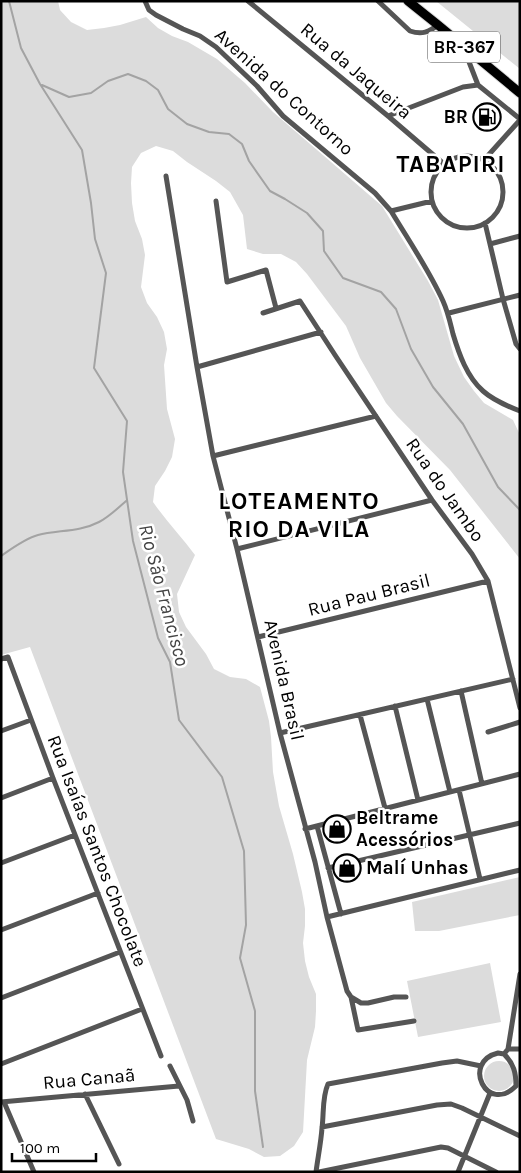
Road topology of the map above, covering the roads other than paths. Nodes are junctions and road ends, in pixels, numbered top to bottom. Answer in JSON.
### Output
{"nodes":[{"id":1,"x":145,"y":1,"type":"edge"},
{"id":2,"x":248,"y":1,"type":"edge"},
{"id":3,"x":408,"y":1,"type":"edge"},
{"id":4,"x":379,"y":2,"type":"edge"},
{"id":5,"x":438,"y":25,"type":"junction"},
{"id":6,"x":463,"y":45,"type":"junction"},
{"id":7,"x":478,"y":85,"type":"junction"},
{"id":8,"x":520,"y":93,"type":"edge"},
{"id":9,"x":388,"y":116,"type":"junction"},
{"id":10,"x":520,"y":120,"type":"edge"},
{"id":11,"x":484,"y":160,"type":"junction"},
{"id":12,"x":444,"y":164,"type":"junction"},
{"id":13,"x":166,"y":176,"type":"dead end"},
{"id":14,"x":216,"y":200,"type":"dead end"},
{"id":15,"x":432,"y":201,"type":"junction"},
{"id":16,"x":391,"y":211,"type":"junction"},
{"id":17,"x":486,"y":223,"type":"junction"},
{"id":18,"x":520,"y":236,"type":"edge"},
{"id":19,"x":490,"y":244,"type":"junction"},
{"id":20,"x":520,"y":295,"type":"edge"},
{"id":21,"x":503,"y":299,"type":"junction"},
{"id":22,"x":276,"y":308,"type":"junction"},
{"id":23,"x":263,"y":312,"type":"dead end"},
{"id":24,"x":448,"y":313,"type":"junction"},
{"id":25,"x":321,"y":332,"type":"junction"},
{"id":26,"x":520,"y":349,"type":"edge"},
{"id":27,"x":197,"y":367,"type":"junction"},
{"id":28,"x":520,"y":411,"type":"edge"},
{"id":29,"x":376,"y":416,"type":"junction"},
{"id":30,"x":213,"y":456,"type":"junction"},
{"id":31,"x":432,"y":500,"type":"junction"},
{"id":32,"x":237,"y":548,"type":"junction"},
{"id":33,"x":488,"y":581,"type":"junction"},
{"id":34,"x":258,"y":638,"type":"junction"},
{"id":35,"x":1,"y":659,"type":"edge"},
{"id":36,"x":513,"y":679,"type":"junction"},
{"id":37,"x":461,"y":691,"type":"junction"},
{"id":38,"x":427,"y":699,"type":"junction"},
{"id":39,"x":395,"y":706,"type":"junction"},
{"id":40,"x":520,"y":708,"type":"edge"},
{"id":41,"x":360,"y":714,"type":"junction"},
{"id":42,"x":31,"y":720,"type":"junction"},
{"id":43,"x":520,"y":722,"type":"edge"},
{"id":44,"x":1,"y":731,"type":"edge"},
{"id":45,"x":488,"y":732,"type":"dead end"},
{"id":46,"x":280,"y":733,"type":"junction"},
{"id":47,"x":520,"y":774,"type":"edge"},
{"id":48,"x":52,"y":778,"type":"junction"},
{"id":49,"x":482,"y":784,"type":"junction"},
{"id":50,"x":459,"y":790,"type":"junction"},
{"id":51,"x":450,"y":792,"type":"junction"},
{"id":52,"x":1,"y":798,"type":"edge"},
{"id":53,"x":418,"y":800,"type":"junction"},
{"id":54,"x":385,"y":808,"type":"junction"},
{"id":55,"x":520,"y":823,"type":"edge"},
{"id":56,"x":317,"y":826,"type":"junction"},
{"id":57,"x":305,"y":829,"type":"junction"},
{"id":58,"x":470,"y":834,"type":"junction"},
{"id":59,"x":75,"y":835,"type":"junction"},
{"id":60,"x":1,"y":863,"type":"edge"},
{"id":61,"x":328,"y":868,"type":"junction"},
{"id":62,"x":520,"y":870,"type":"edge"},
{"id":63,"x":480,"y":879,"type":"junction"},
{"id":64,"x":98,"y":893,"type":"junction"},
{"id":65,"x":341,"y":914,"type":"junction"},
{"id":66,"x":327,"y":917,"type":"junction"},
{"id":67,"x":1,"y":930,"type":"edge"},
{"id":68,"x":120,"y":952,"type":"junction"},
{"id":69,"x":520,"y":974,"type":"edge"},
{"id":70,"x":351,"y":997,"type":"junction"},
{"id":71,"x":406,"y":997,"type":"dead end"},
{"id":72,"x":1,"y":998,"type":"edge"},
{"id":73,"x":142,"y":1009,"type":"junction"},
{"id":74,"x":414,"y":1021,"type":"dead end"},
{"id":75,"x":508,"y":1049,"type":"junction"},
{"id":76,"x":520,"y":1049,"type":"edge"},
{"id":77,"x":504,"y":1054,"type":"junction"},
{"id":78,"x":161,"y":1056,"type":"dead end"},
{"id":79,"x":1,"y":1064,"type":"edge"},
{"id":80,"x":170,"y":1066,"type":"dead end"},
{"id":81,"x":481,"y":1066,"type":"junction"},
{"id":82,"x":179,"y":1086,"type":"junction"},
{"id":83,"x":518,"y":1087,"type":"edge"},
{"id":84,"x":490,"y":1093,"type":"junction"},
{"id":85,"x":85,"y":1094,"type":"junction"},
{"id":86,"x":2,"y":1102,"type":"edge"},
{"id":87,"x":481,"y":1116,"type":"junction"},
{"id":88,"x":193,"y":1121,"type":"dead end"},
{"id":89,"x":322,"y":1127,"type":"junction"},
{"id":90,"x":520,"y":1136,"type":"edge"},
{"id":91,"x":465,"y":1156,"type":"junction"},
{"id":92,"x":119,"y":1164,"type":"dead end"},
{"id":93,"x":34,"y":1172,"type":"edge"},
{"id":94,"x":318,"y":1172,"type":"edge"},
{"id":95,"x":458,"y":1172,"type":"edge"},
{"id":96,"x":496,"y":1172,"type":"edge"}],
"edges":[{"from":1,"to":16,"type":"street","name":"Avenida do Contorno"},
{"from":2,"to":9,"type":"street","name":"Rua da Jaqueira"},
{"from":3,"to":5,"type":"main road","number":"BR-367"},
{"from":4,"to":5,"type":"street"},
{"from":5,"to":6,"type":"main road","number":"BR-367"},
{"from":6,"to":7,"type":"street"},
{"from":6,"to":8,"type":"main road","number":"BR-367"},
{"from":7,"to":9,"type":"street"},
{"from":7,"to":10,"type":"street"},
{"from":9,"to":12,"type":"street","name":"Rua da Jaqueira"},
{"from":10,"to":11,"type":"street"},
{"from":11,"to":12,"type":"street"},
{"from":11,"to":17,"type":"street"},
{"from":12,"to":15,"type":"street"},
{"from":13,"to":27,"type":"street","name":"Avenida Brasil"},
{"from":14,"to":22,"type":"street"},
{"from":15,"to":16,"type":"street"},
{"from":15,"to":17,"type":"street"},
{"from":16,"to":24,"type":"street","name":"Avenida do Contorno"},
{"from":17,"to":19,"type":"street"},
{"from":18,"to":19,"type":"street"},
{"from":19,"to":21,"type":"street"},
{"from":20,"to":21,"type":"street"},
{"from":21,"to":24,"type":"street"},
{"from":21,"to":26,"type":"street"},
{"from":22,"to":23,"type":"street"},
{"from":22,"to":25,"type":"street","name":"Rua do Jambo"},
{"from":24,"to":28,"type":"street","name":"Avenida do Contorno"},
{"from":25,"to":27,"type":"street"},
{"from":25,"to":29,"type":"street","name":"Rua do Jambo"},
{"from":27,"to":30,"type":"street","name":"Avenida Brasil"},
{"from":29,"to":30,"type":"street"},
{"from":29,"to":31,"type":"street","name":"Rua do Jambo"},
{"from":30,"to":32,"type":"street","name":"Avenida Brasil"},
{"from":31,"to":32,"type":"street"},
{"from":31,"to":33,"type":"street","name":"Rua do Jambo"},
{"from":32,"to":34,"type":"street","name":"Avenida Brasil"},
{"from":33,"to":34,"type":"street","name":"Rua Pau Brasil"},
{"from":33,"to":36,"type":"street","name":"Rua do Jambo"},
{"from":34,"to":46,"type":"street","name":"Avenida Brasil"},
{"from":35,"to":42,"type":"street","name":"Rua Isaías Santos Chocolate"},
{"from":36,"to":37,"type":"street"},
{"from":36,"to":40,"type":"street","name":"Rua do Jambo"},
{"from":37,"to":38,"type":"street"},
{"from":37,"to":49,"type":"street"},
{"from":38,"to":39,"type":"street"},
{"from":38,"to":51,"type":"street"},
{"from":39,"to":41,"type":"street"},
{"from":39,"to":53,"type":"street"},
{"from":41,"to":46,"type":"street"},
{"from":41,"to":54,"type":"street"},
{"from":42,"to":44,"type":"street"},
{"from":42,"to":48,"type":"street","name":"Rua Isaías Santos Chocolate"},
{"from":43,"to":45,"type":"street"},
{"from":46,"to":57,"type":"street","name":"Avenida Brasil"},
{"from":47,"to":49,"type":"street"},
{"from":48,"to":52,"type":"street"},
{"from":48,"to":59,"type":"street","name":"Rua Isaías Santos Chocolate"},
{"from":49,"to":50,"type":"street"},
{"from":50,"to":51,"type":"street"},
{"from":50,"to":58,"type":"street"},
{"from":51,"to":53,"type":"street"},
{"from":53,"to":54,"type":"street"},
{"from":54,"to":56,"type":"street"},
{"from":55,"to":58,"type":"street"},
{"from":56,"to":57,"type":"street"},
{"from":56,"to":61,"type":"street"},
{"from":57,"to":66,"type":"street","name":"Avenida Brasil"},
{"from":58,"to":61,"type":"street"},
{"from":58,"to":63,"type":"street"},
{"from":59,"to":60,"type":"street"},
{"from":59,"to":64,"type":"street","name":"Rua Isaías Santos Chocolate"},
{"from":61,"to":65,"type":"street"},
{"from":62,"to":63,"type":"street"},
{"from":63,"to":65,"type":"street"},
{"from":64,"to":67,"type":"street"},
{"from":64,"to":68,"type":"street","name":"Rua Isaías Santos Chocolate"},
{"from":65,"to":66,"type":"street"},
{"from":66,"to":70,"type":"street","name":"Avenida Brasil"},
{"from":68,"to":72,"type":"street"},
{"from":68,"to":73,"type":"street","name":"Rua Isaías Santos Chocolate"},
{"from":69,"to":75,"type":"street"},
{"from":70,"to":71,"type":"street"},
{"from":70,"to":74,"type":"street","name":"Avenida Brasil"},
{"from":73,"to":78,"type":"street","name":"Rua Isaías Santos Chocolate"},
{"from":73,"to":79,"type":"street"},
{"from":75,"to":76,"type":"street"},
{"from":75,"to":77,"type":"street"},
{"from":77,"to":81,"type":"street"},
{"from":77,"to":83,"type":"street"},
{"from":80,"to":82,"type":"street"},
{"from":81,"to":84,"type":"street"},
{"from":81,"to":89,"type":"street"},
{"from":82,"to":85,"type":"street","name":"Rua Canaã"},
{"from":82,"to":88,"type":"street"},
{"from":83,"to":84,"type":"street"},
{"from":84,"to":87,"type":"street"},
{"from":85,"to":86,"type":"street","name":"Rua Canaã"},
{"from":85,"to":92,"type":"street"},
{"from":86,"to":93,"type":"street"},
{"from":87,"to":89,"type":"street"},
{"from":87,"to":90,"type":"street"},
{"from":87,"to":91,"type":"street"},
{"from":89,"to":94,"type":"street"},
{"from":91,"to":94,"type":"street"},
{"from":91,"to":95,"type":"street"},
{"from":91,"to":96,"type":"street"}]}
